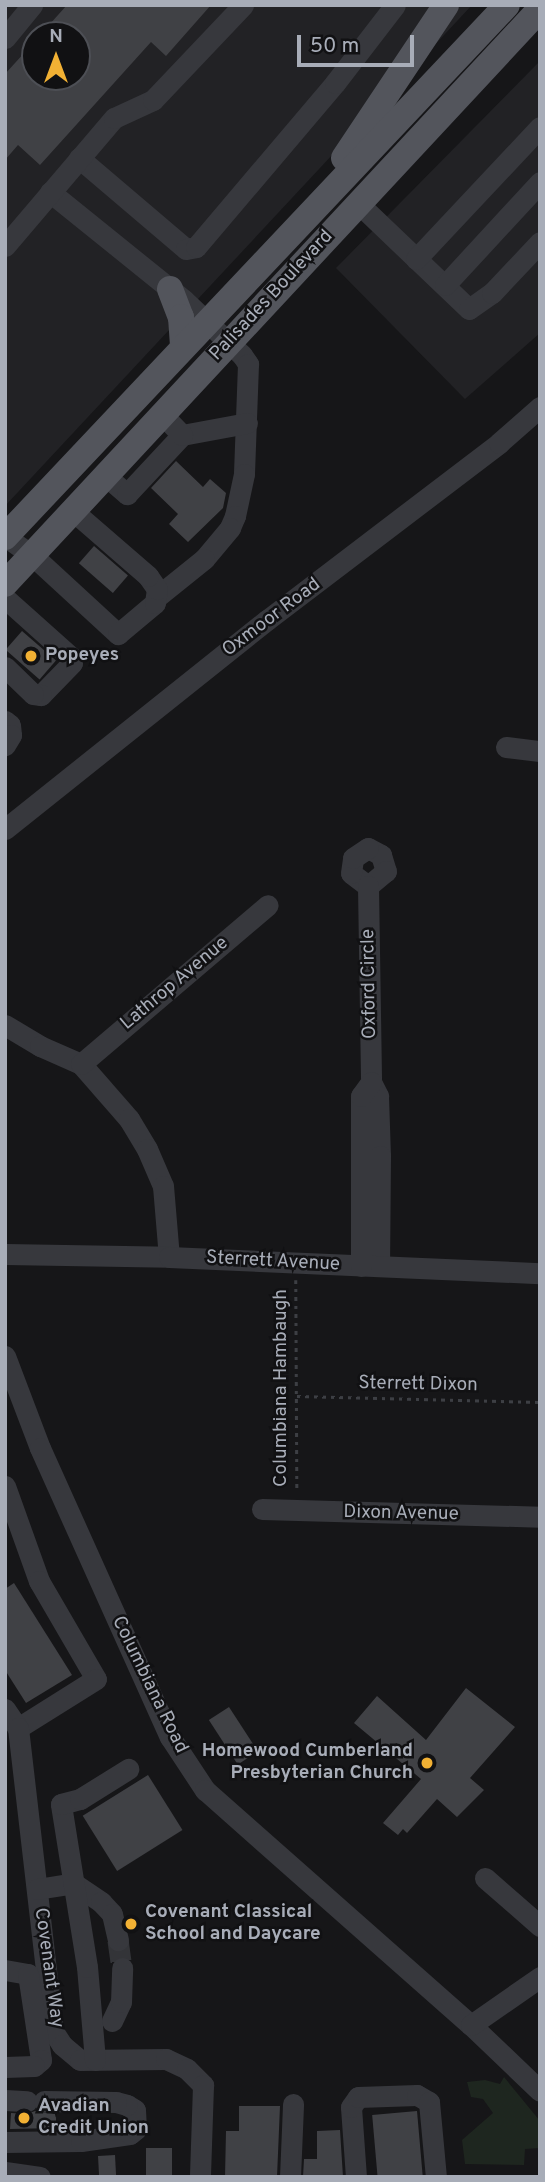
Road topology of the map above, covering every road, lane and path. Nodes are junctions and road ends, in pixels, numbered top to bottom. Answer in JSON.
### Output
{"nodes":[{"id":1,"x":32,"y":5,"type":"edge"},
{"id":2,"x":243,"y":5,"type":"edge"},
{"id":3,"x":395,"y":5,"type":"edge"},
{"id":4,"x":446,"y":5,"type":"edge"},
{"id":5,"x":507,"y":5,"type":"edge"},
{"id":6,"x":534,"y":18,"type":"edge"},
{"id":7,"x":5,"y":38,"type":"edge"},
{"id":8,"x":540,"y":127,"type":"edge"},
{"id":9,"x":79,"y":158,"type":"junction"},
{"id":10,"x":540,"y":182,"type":"edge"},
{"id":11,"x":50,"y":192,"type":"junction"},
{"id":12,"x":359,"y":204,"type":"junction"},
{"id":13,"x":305,"y":217,"type":"junction"},
{"id":14,"x":540,"y":242,"type":"edge"},
{"id":15,"x":5,"y":246,"type":"edge"},
{"id":16,"x":416,"y":259,"type":"junction"},
{"id":17,"x":444,"y":285,"type":"junction"},
{"id":18,"x":170,"y":289,"type":"junction"},
{"id":19,"x":207,"y":322,"type":"junction"},
{"id":20,"x":229,"y":342,"type":"junction"},
{"id":21,"x":183,"y":348,"type":"junction"},
{"id":22,"x":540,"y":407,"type":"edge"},
{"id":23,"x":162,"y":414,"type":"junction"},
{"id":24,"x":247,"y":423,"type":"junction"},
{"id":25,"x":182,"y":435,"type":"junction"},
{"id":26,"x":106,"y":475,"type":"junction"},
{"id":27,"x":72,"y":512,"type":"junction"},
{"id":28,"x":6,"y":537,"type":"edge"},
{"id":29,"x":32,"y":555,"type":"junction"},
{"id":30,"x":5,"y":584,"type":"edge"},
{"id":31,"x":158,"y":596,"type":"junction"},
{"id":32,"x":5,"y":598,"type":"edge"},
{"id":33,"x":5,"y":667,"type":"edge"},
{"id":34,"x":5,"y":721,"type":"edge"},
{"id":35,"x":5,"y":745,"type":"edge"},
{"id":36,"x":506,"y":747,"type":"dead end"},
{"id":37,"x":540,"y":751,"type":"edge"},
{"id":38,"x":5,"y":829,"type":"edge"},
{"id":39,"x":368,"y":887,"type":"dead end"},
{"id":40,"x":268,"y":905,"type":"dead end"},
{"id":41,"x":5,"y":1025,"type":"edge"},
{"id":42,"x":81,"y":1063,"type":"junction"},
{"id":43,"x":5,"y":1254,"type":"edge"},
{"id":44,"x":169,"y":1256,"type":"junction"},
{"id":45,"x":295,"y":1263,"type":"junction"},
{"id":46,"x":370,"y":1266,"type":"junction"},
{"id":47,"x":540,"y":1273,"type":"edge"},
{"id":48,"x":5,"y":1356,"type":"edge"},
{"id":49,"x":297,"y":1396,"type":"junction"},
{"id":50,"x":540,"y":1402,"type":"edge"},
{"id":51,"x":5,"y":1486,"type":"edge"},
{"id":52,"x":262,"y":1509,"type":"dead end"},
{"id":53,"x":297,"y":1512,"type":"junction"},
{"id":54,"x":540,"y":1517,"type":"edge"},
{"id":55,"x":5,"y":1709,"type":"edge"},
{"id":56,"x":18,"y":1728,"type":"junction"},
{"id":57,"x":128,"y":1769,"type":"dead end"},
{"id":58,"x":485,"y":1878,"type":"dead end"},
{"id":59,"x":73,"y":1883,"type":"junction"},
{"id":60,"x":37,"y":1889,"type":"junction"},
{"id":61,"x":540,"y":1926,"type":"edge"},
{"id":62,"x":118,"y":1940,"type":"tunnel mouth"},
{"id":63,"x":122,"y":1968,"type":"tunnel mouth"},
{"id":64,"x":5,"y":1970,"type":"edge"},
{"id":65,"x":540,"y":1977,"type":"edge"},
{"id":66,"x":112,"y":2021,"type":"dead end"},
{"id":67,"x":471,"y":2025,"type":"junction"},
{"id":68,"x":95,"y":2060,"type":"junction"},
{"id":69,"x":5,"y":2067,"type":"edge"},
{"id":70,"x":540,"y":2091,"type":"edge"},
{"id":71,"x":5,"y":2100,"type":"edge"},
{"id":72,"x":293,"y":2104,"type":"dead end"},
{"id":73,"x":14,"y":2142,"type":"edge"},
{"id":74,"x":23,"y":2174,"type":"edge"},
{"id":75,"x":200,"y":2177,"type":"edge"},
{"id":76,"x":290,"y":2177,"type":"edge"},
{"id":77,"x":356,"y":2177,"type":"edge"},
{"id":78,"x":436,"y":2177,"type":"edge"}],
"edges":[{"from":1,"to":7,"type":"street"},
{"from":2,"to":9,"type":"street"},
{"from":3,"to":9,"type":"street"},
{"from":4,"to":13,"type":"main road"},
{"from":5,"to":13,"type":"main road","name":"Palisades Boulevard"},
{"from":6,"to":12,"type":"main road","name":"Palisades Boulevard"},
{"from":8,"to":16,"type":"street"},
{"from":9,"to":11,"type":"street"},
{"from":10,"to":17,"type":"street"},
{"from":11,"to":15,"type":"street"},
{"from":11,"to":18,"type":"street"},
{"from":12,"to":16,"type":"street"},
{"from":12,"to":20,"type":"main road","name":"Palisades Boulevard"},
{"from":13,"to":19,"type":"main road","name":"Palisades Boulevard"},
{"from":14,"to":17,"type":"street"},
{"from":16,"to":17,"type":"street"},
{"from":18,"to":19,"type":"street"},
{"from":18,"to":21,"type":"main road"},
{"from":19,"to":20,"type":"street"},
{"from":19,"to":21,"type":"main road","name":"Palisades Boulevard"},
{"from":20,"to":23,"type":"main road","name":"Palisades Boulevard"},
{"from":20,"to":24,"type":"street"},
{"from":21,"to":28,"type":"main road","name":"Palisades Boulevard"},
{"from":22,"to":38,"type":"street","name":"Oxmoor Road"},
{"from":23,"to":25,"type":"street"},
{"from":23,"to":26,"type":"main road","name":"Palisades Boulevard"},
{"from":24,"to":25,"type":"street"},
{"from":24,"to":31,"type":"street"},
{"from":25,"to":26,"type":"street"},
{"from":26,"to":27,"type":"main road","name":"Palisades Boulevard"},
{"from":27,"to":29,"type":"main road","name":"Palisades Boulevard"},
{"from":27,"to":31,"type":"street"},
{"from":28,"to":29,"type":"street"},
{"from":29,"to":30,"type":"main road","name":"Palisades Boulevard"},
{"from":29,"to":31,"type":"street"},
{"from":32,"to":33,"type":"street"},
{"from":34,"to":35,"type":"street"},
{"from":36,"to":37,"type":"street"},
{"from":39,"to":46,"type":"street","name":"Oxford Circle"},
{"from":40,"to":42,"type":"street","name":"Lathrop Avenue"},
{"from":41,"to":42,"type":"street"},
{"from":42,"to":44,"type":"street"},
{"from":43,"to":44,"type":"street","name":"Sterrett Avenue"},
{"from":44,"to":45,"type":"street","name":"Sterrett Avenue"},
{"from":45,"to":46,"type":"street","name":"Sterrett Avenue"},
{"from":45,"to":49,"type":"path","name":"Columbiana Hambaugh"},
{"from":46,"to":47,"type":"street","name":"Sterrett Avenue"},
{"from":48,"to":67,"type":"street","name":"Columbiana Road"},
{"from":49,"to":50,"type":"path","name":"Sterrett Dixon"},
{"from":49,"to":53,"type":"path","name":"Columbiana Hambaugh"},
{"from":51,"to":56,"type":"street"},
{"from":52,"to":53,"type":"street","name":"Dixon Avenue"},
{"from":53,"to":54,"type":"street","name":"Dixon Avenue"},
{"from":55,"to":56,"type":"street"},
{"from":56,"to":60,"type":"street","name":"Covenant Way"},
{"from":57,"to":59,"type":"street"},
{"from":58,"to":61,"type":"street"},
{"from":59,"to":60,"type":"street"},
{"from":59,"to":62,"type":"street"},
{"from":59,"to":68,"type":"street"},
{"from":60,"to":68,"type":"street","name":"Covenant Way"},
{"from":63,"to":66,"type":"street"},
{"from":64,"to":69,"type":"street"},
{"from":65,"to":67,"type":"street"},
{"from":67,"to":70,"type":"street","name":"Columbiana Road"},
{"from":68,"to":75,"type":"street","name":"Covenant Way"},
{"from":71,"to":73,"type":"street"},
{"from":72,"to":76,"type":"street"},
{"from":73,"to":74,"type":"street"},
{"from":77,"to":78,"type":"street"}]}
